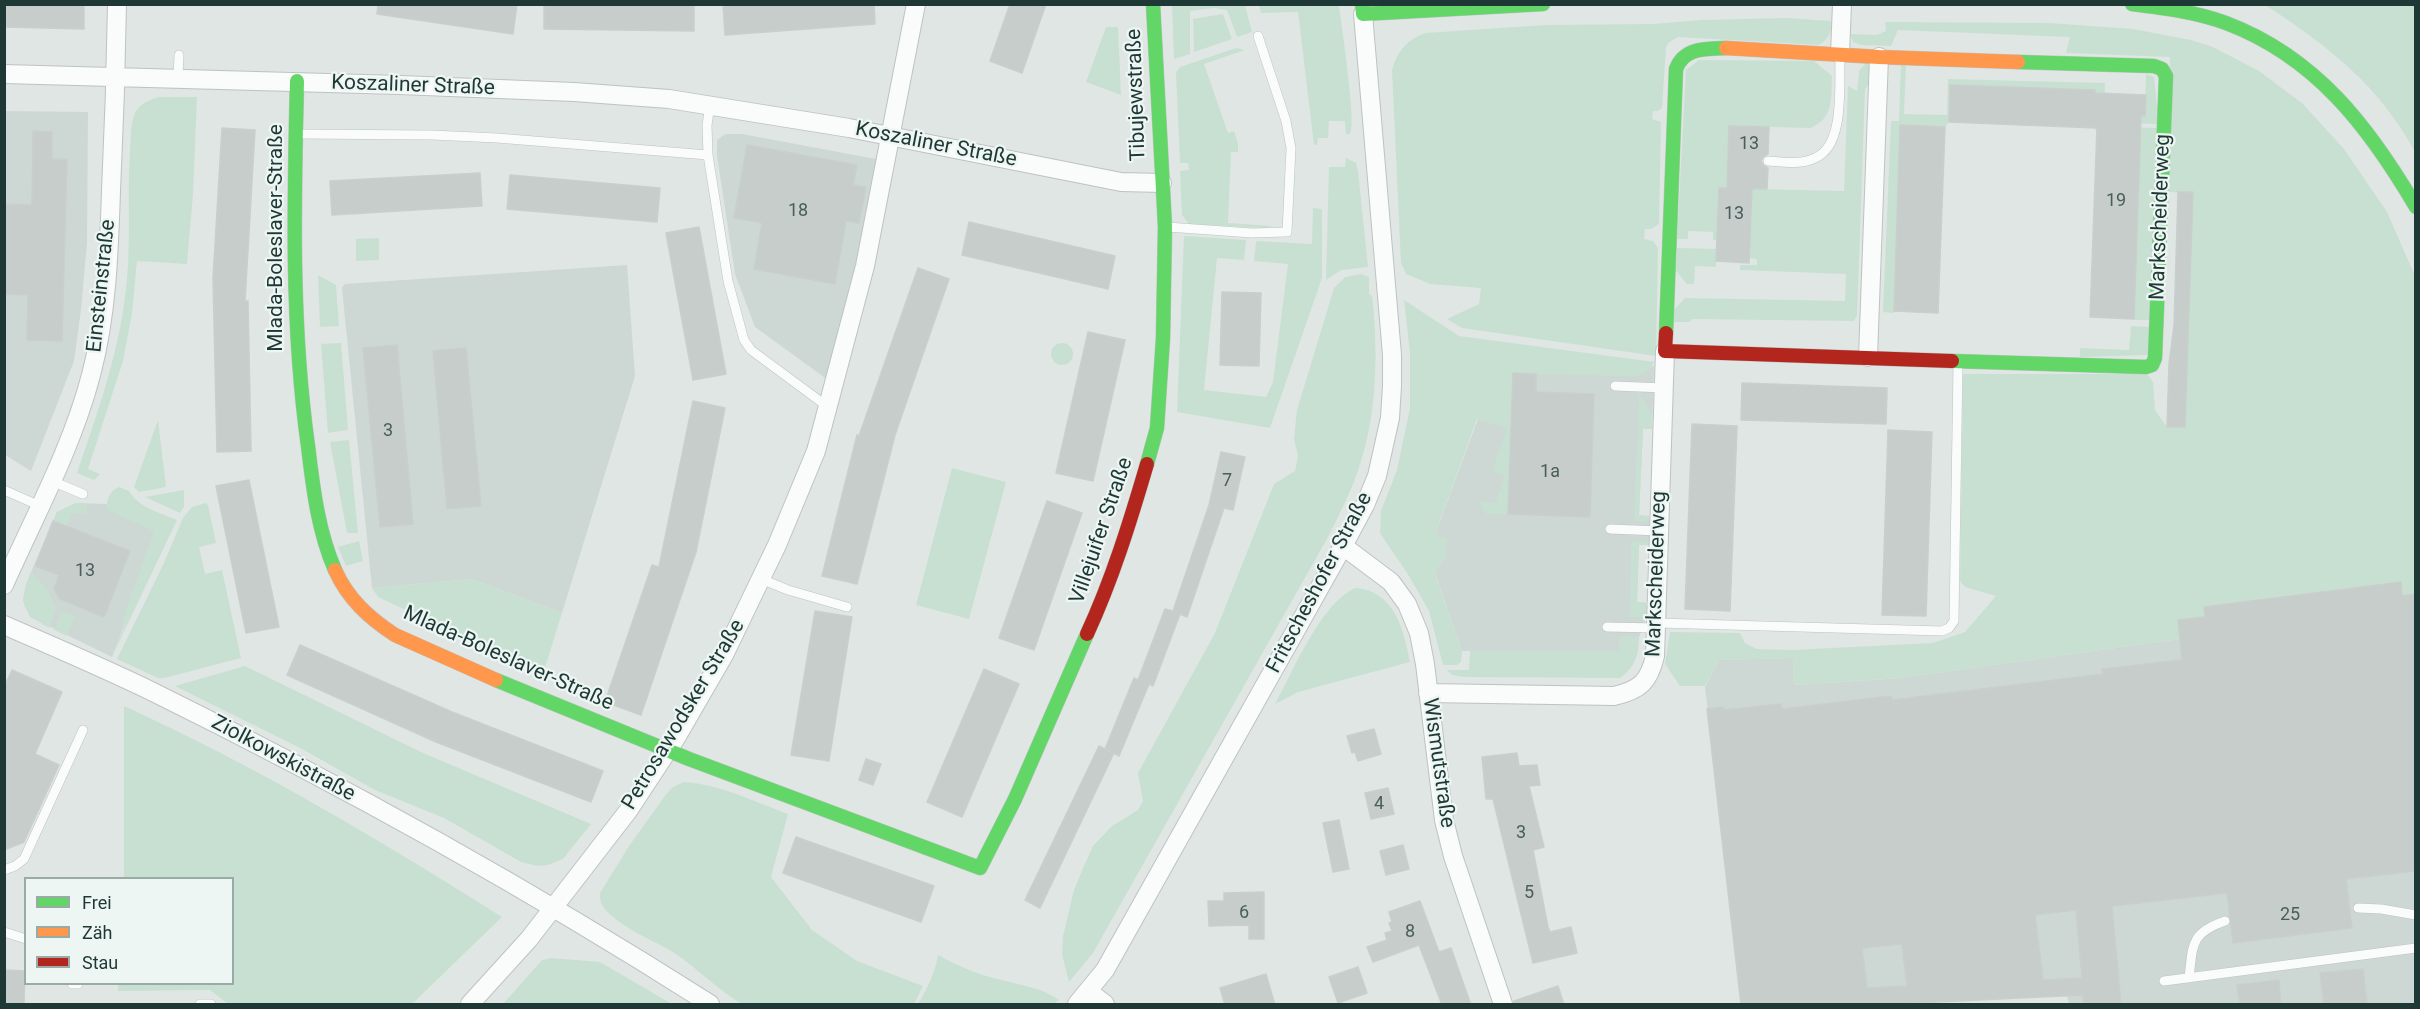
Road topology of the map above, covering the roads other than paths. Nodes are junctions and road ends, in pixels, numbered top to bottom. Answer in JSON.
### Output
{"nodes":[{"id":1,"x":117,"y":4,"type":"edge"},
{"id":2,"x":916,"y":4,"type":"edge"},
{"id":3,"x":1153,"y":4,"type":"edge"},
{"id":4,"x":1543,"y":4,"type":"edge"},
{"id":5,"x":1842,"y":4,"type":"edge"},
{"id":6,"x":2132,"y":4,"type":"edge"},
{"id":7,"x":1363,"y":9,"type":"edge"},
{"id":8,"x":1258,"y":36,"type":"dead end"},
{"id":9,"x":1840,"y":54,"type":"junction"},
{"id":10,"x":179,"y":55,"type":"dead end"},
{"id":11,"x":1879,"y":57,"type":"junction"},
{"id":12,"x":4,"y":74,"type":"edge"},
{"id":13,"x":115,"y":76,"type":"junction"},
{"id":14,"x":178,"y":77,"type":"junction"},
{"id":15,"x":297,"y":81,"type":"junction"},
{"id":16,"x":710,"y":105,"type":"junction"},
{"id":17,"x":297,"y":134,"type":"junction"},
{"id":18,"x":892,"y":137,"type":"junction"},
{"id":19,"x":708,"y":155,"type":"junction"},
{"id":20,"x":1768,"y":161,"type":"dead end"},
{"id":21,"x":1162,"y":183,"type":"junction"},
{"id":22,"x":2415,"y":207,"type":"edge"},
{"id":23,"x":1165,"y":227,"type":"junction"},
{"id":24,"x":1665,"y":351,"type":"junction"},
{"id":25,"x":1868,"y":357,"type":"junction"},
{"id":26,"x":1958,"y":360,"type":"junction"},
{"id":27,"x":1615,"y":386,"type":"dead end"},
{"id":28,"x":1664,"y":388,"type":"junction"},
{"id":29,"x":828,"y":407,"type":"junction"},
{"id":30,"x":52,"y":481,"type":"junction"},
{"id":31,"x":4,"y":490,"type":"edge"},
{"id":32,"x":83,"y":494,"type":"dead end"},
{"id":33,"x":40,"y":506,"type":"junction"},
{"id":34,"x":1610,"y":529,"type":"dead end"},
{"id":35,"x":1659,"y":531,"type":"junction"},
{"id":36,"x":1343,"y":546,"type":"junction"},
{"id":37,"x":761,"y":579,"type":"junction"},
{"id":38,"x":4,"y":585,"type":"edge"},
{"id":39,"x":847,"y":607,"type":"dead end"},
{"id":40,"x":4,"y":625,"type":"edge"},
{"id":41,"x":1657,"y":625,"type":"junction"},
{"id":42,"x":1607,"y":627,"type":"dead end"},
{"id":43,"x":1428,"y":693,"type":"junction"},
{"id":44,"x":82,"y":730,"type":"dead end"},
{"id":45,"x":668,"y":750,"type":"junction"},
{"id":46,"x":980,"y":868,"type":"joint"},
{"id":47,"x":4,"y":870,"type":"edge"},
{"id":48,"x":554,"y":907,"type":"junction"},
{"id":49,"x":2358,"y":908,"type":"dead end"},
{"id":50,"x":2415,"y":915,"type":"edge"},
{"id":51,"x":2224,"y":921,"type":"dead end"},
{"id":52,"x":4,"y":932,"type":"edge"},
{"id":53,"x":24,"y":938,"type":"edge"},
{"id":54,"x":2415,"y":948,"type":"edge"},
{"id":55,"x":2189,"y":978,"type":"junction"},
{"id":56,"x":2164,"y":981,"type":"dead end"},
{"id":57,"x":1083,"y":998,"type":"edge"},
{"id":58,"x":200,"y":1005,"type":"edge"},
{"id":59,"x":211,"y":1005,"type":"edge"},
{"id":60,"x":470,"y":1005,"type":"edge"},
{"id":61,"x":710,"y":1005,"type":"edge"},
{"id":62,"x":1106,"y":1005,"type":"edge"},
{"id":63,"x":1503,"y":1005,"type":"edge"}],
"edges":[{"from":1,"to":13,"type":"street","name":"Einsteinstraße"},
{"from":2,"to":18,"type":"street","name":"Petrosawodsker Straße"},
{"from":3,"to":21,"type":"street","name":"Tibujewstraße"},
{"from":4,"to":7,"type":"street"},
{"from":5,"to":9,"type":"street"},
{"from":6,"to":22,"type":"street"},
{"from":7,"to":36,"type":"street","name":"Fritscheshofer Straße"},
{"from":8,"to":23,"type":"lane"},
{"from":9,"to":11,"type":"street","name":"Markscheiderweg"},
{"from":9,"to":20,"type":"lane"},
{"from":9,"to":24,"type":"street","name":"Markscheiderweg"},
{"from":10,"to":14,"type":"lane"},
{"from":11,"to":25,"type":"street"},
{"from":11,"to":26,"type":"street","name":"Markscheiderweg"},
{"from":12,"to":13,"type":"street","name":"Koszaliner Straße"},
{"from":13,"to":14,"type":"street","name":"Koszaliner Straße"},
{"from":13,"to":30,"type":"street","name":"Einsteinstraße"},
{"from":14,"to":15,"type":"street","name":"Koszaliner Straße"},
{"from":15,"to":16,"type":"street","name":"Koszaliner Straße"},
{"from":15,"to":17,"type":"street","name":"Mlada-Boleslaver-Straße"},
{"from":16,"to":18,"type":"street","name":"Koszaliner Straße"},
{"from":16,"to":19,"type":"lane"},
{"from":17,"to":19,"type":"lane"},
{"from":17,"to":45,"type":"street","name":"Mlada-Boleslaver-Straße"},
{"from":18,"to":21,"type":"street","name":"Koszaliner Straße"},
{"from":18,"to":29,"type":"street","name":"Petrosawodsker Straße"},
{"from":19,"to":29,"type":"lane"},
{"from":21,"to":23,"type":"street","name":"Villejuifer Straße"},
{"from":23,"to":46,"type":"street","name":"Villejuifer Straße"},
{"from":24,"to":25,"type":"street","name":"Markscheiderweg"},
{"from":24,"to":28,"type":"street","name":"Markscheiderweg"},
{"from":25,"to":26,"type":"street","name":"Markscheiderweg"},
{"from":26,"to":41,"type":"lane"},
{"from":27,"to":28,"type":"lane"},
{"from":28,"to":35,"type":"street","name":"Markscheiderweg"},
{"from":29,"to":37,"type":"street","name":"Petrosawodsker Straße"},
{"from":30,"to":32,"type":"lane"},
{"from":30,"to":33,"type":"street","name":"Einsteinstraße"},
{"from":31,"to":33,"type":"lane"},
{"from":33,"to":38,"type":"street","name":"Einsteinstraße"},
{"from":34,"to":35,"type":"lane"},
{"from":35,"to":41,"type":"street","name":"Markscheiderweg"},
{"from":36,"to":43,"type":"street","name":"Wismutstraße"},
{"from":36,"to":57,"type":"street","name":"Fritscheshofer Straße"},
{"from":37,"to":39,"type":"lane"},
{"from":37,"to":45,"type":"street","name":"Petrosawodsker Straße"},
{"from":40,"to":48,"type":"street","name":"Ziolkowskistraße"},
{"from":41,"to":42,"type":"lane"},
{"from":41,"to":43,"type":"street","name":"Markscheiderweg"},
{"from":43,"to":63,"type":"street","name":"Wismutstraße"},
{"from":44,"to":47,"type":"lane"},
{"from":45,"to":46,"type":"street","name":"Mlada-Boleslaver-Straße"},
{"from":45,"to":48,"type":"street","name":"Petrosawodsker Straße"},
{"from":48,"to":60,"type":"street","name":"Petrosawodsker Straße"},
{"from":48,"to":61,"type":"street"},
{"from":49,"to":50,"type":"lane"},
{"from":51,"to":55,"type":"lane"},
{"from":52,"to":53,"type":"lane"},
{"from":54,"to":55,"type":"lane"},
{"from":55,"to":56,"type":"lane"},
{"from":57,"to":62,"type":"street"},
{"from":58,"to":59,"type":"lane"}]}
